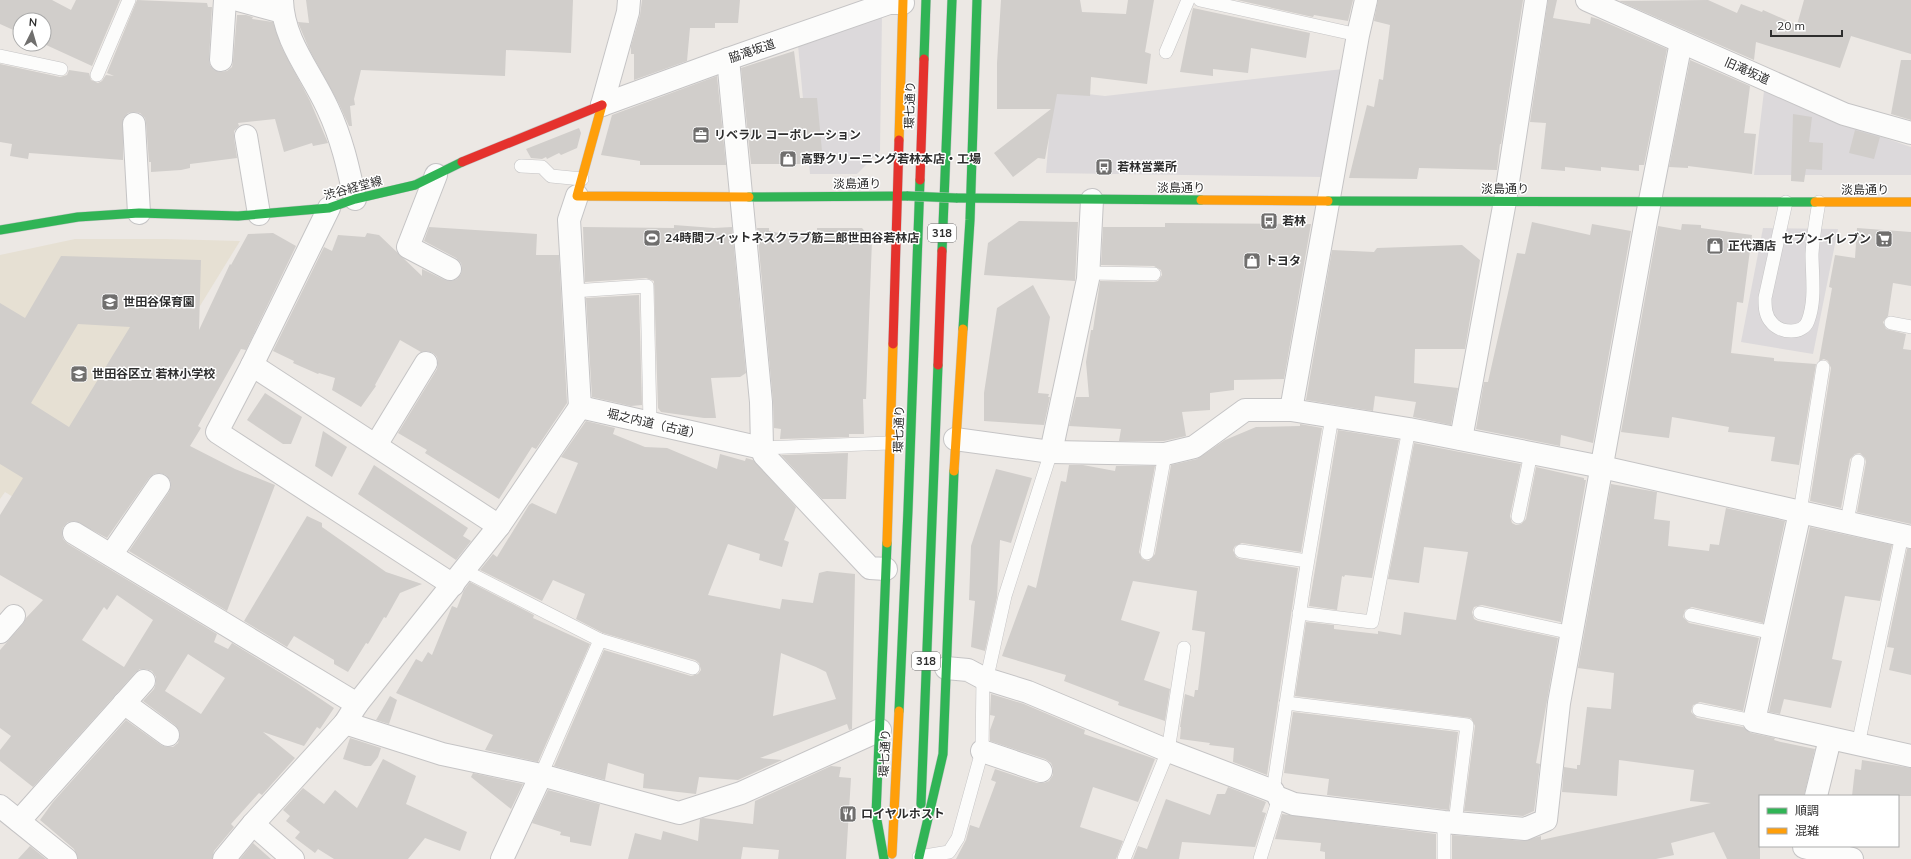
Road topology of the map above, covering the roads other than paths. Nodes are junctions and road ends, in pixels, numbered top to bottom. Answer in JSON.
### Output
{"nodes":[{"id":1,"x":130,"y":0,"type":"edge"},
{"id":2,"x":225,"y":0,"type":"edge"},
{"id":3,"x":238,"y":0,"type":"edge"},
{"id":4,"x":629,"y":0,"type":"edge"},
{"id":5,"x":926,"y":0,"type":"edge"},
{"id":6,"x":952,"y":0,"type":"edge"},
{"id":7,"x":977,"y":0,"type":"edge"},
{"id":8,"x":1188,"y":0,"type":"edge"},
{"id":9,"x":1200,"y":0,"type":"edge"},
{"id":10,"x":1366,"y":0,"type":"edge"},
{"id":11,"x":1536,"y":0,"type":"edge"},
{"id":12,"x":1587,"y":0,"type":"edge"},
{"id":13,"x":903,"y":2,"type":"edge"},
{"id":14,"x":282,"y":6,"type":"edge"},
{"id":15,"x":1358,"y":35,"type":"junction"},
{"id":16,"x":1681,"y":42,"type":"junction"},
{"id":17,"x":1166,"y":52,"type":"dead end"},
{"id":18,"x":0,"y":56,"type":"edge"},
{"id":19,"x":728,"y":59,"type":"junction"},
{"id":20,"x":221,"y":60,"type":"dead end"},
{"id":21,"x":61,"y":69,"type":"dead end"},
{"id":22,"x":97,"y":75,"type":"dead end"},
{"id":23,"x":602,"y":105,"type":"junction"},
{"id":24,"x":134,"y":124,"type":"dead end"},
{"id":25,"x":1911,"y":133,"type":"edge"},
{"id":26,"x":246,"y":136,"type":"dead end"},
{"id":27,"x":522,"y":166,"type":"dead end"},
{"id":28,"x":436,"y":175,"type":"junction"},
{"id":29,"x":579,"y":187,"type":"junction"},
{"id":30,"x":897,"y":196,"type":"junction"},
{"id":31,"x":742,"y":197,"type":"junction"},
{"id":32,"x":971,"y":198,"type":"junction"},
{"id":33,"x":355,"y":199,"type":"junction"},
{"id":34,"x":1092,"y":200,"type":"junction"},
{"id":35,"x":1329,"y":200,"type":"junction"},
{"id":36,"x":1505,"y":202,"type":"junction"},
{"id":37,"x":1650,"y":202,"type":"junction"},
{"id":38,"x":1786,"y":202,"type":"junction"},
{"id":39,"x":1819,"y":202,"type":"junction"},
{"id":40,"x":1911,"y":202,"type":"edge"},
{"id":41,"x":329,"y":208,"type":"junction"},
{"id":42,"x":139,"y":213,"type":"junction"},
{"id":43,"x":259,"y":214,"type":"junction"},
{"id":44,"x":0,"y":230,"type":"edge"},
{"id":45,"x":450,"y":269,"type":"dead end"},
{"id":46,"x":1089,"y":273,"type":"junction"},
{"id":47,"x":1154,"y":274,"type":"dead end"},
{"id":48,"x":573,"y":292,"type":"junction"},
{"id":49,"x":1891,"y":323,"type":"dead end"},
{"id":50,"x":1911,"y":327,"type":"edge"},
{"id":51,"x":426,"y":363,"type":"dead end"},
{"id":52,"x":252,"y":366,"type":"junction"},
{"id":53,"x":1823,"y":367,"type":"dead end"},
{"id":54,"x":580,"y":407,"type":"junction"},
{"id":55,"x":1291,"y":410,"type":"junction"},
{"id":56,"x":1332,"y":417,"type":"junction"},
{"id":57,"x":650,"y":423,"type":"junction"},
{"id":58,"x":1409,"y":428,"type":"junction"},
{"id":59,"x":955,"y":439,"type":"junction"},
{"id":60,"x":1461,"y":439,"type":"junction"},
{"id":61,"x":889,"y":443,"type":"junction"},
{"id":62,"x":376,"y":445,"type":"junction"},
{"id":63,"x":762,"y":448,"type":"junction"},
{"id":64,"x":1051,"y":452,"type":"junction"},
{"id":65,"x":1531,"y":453,"type":"junction"},
{"id":66,"x":1165,"y":454,"type":"junction"},
{"id":67,"x":1858,"y":461,"type":"dead end"},
{"id":68,"x":1602,"y":467,"type":"junction"},
{"id":69,"x":159,"y":485,"type":"dead end"},
{"id":70,"x":1800,"y":512,"type":"junction"},
{"id":71,"x":1518,"y":517,"type":"dead end"},
{"id":72,"x":1847,"y":522,"type":"junction"},
{"id":73,"x":499,"y":526,"type":"junction"},
{"id":74,"x":74,"y":532,"type":"dead end"},
{"id":75,"x":1907,"y":536,"type":"edge"},
{"id":76,"x":1241,"y":551,"type":"dead end"},
{"id":77,"x":1147,"y":553,"type":"dead end"},
{"id":78,"x":111,"y":555,"type":"junction"},
{"id":79,"x":1308,"y":561,"type":"junction"},
{"id":80,"x":886,"y":569,"type":"junction"},
{"id":81,"x":459,"y":578,"type":"junction"},
{"id":82,"x":1299,"y":613,"type":"junction"},
{"id":83,"x":1480,"y":614,"type":"dead end"},
{"id":84,"x":1691,"y":615,"type":"dead end"},
{"id":85,"x":1572,"y":633,"type":"junction"},
{"id":86,"x":1773,"y":633,"type":"junction"},
{"id":87,"x":600,"y":640,"type":"junction"},
{"id":88,"x":1184,"y":648,"type":"dead end"},
{"id":89,"x":693,"y":668,"type":"dead end"},
{"id":90,"x":946,"y":668,"type":"junction"},
{"id":91,"x":983,"y":678,"type":"junction"},
{"id":92,"x":144,"y":681,"type":"dead end"},
{"id":93,"x":124,"y":703,"type":"junction"},
{"id":94,"x":1286,"y":703,"type":"junction"},
{"id":95,"x":357,"y":704,"type":"junction"},
{"id":96,"x":1699,"y":710,"type":"dead end"},
{"id":97,"x":1754,"y":721,"type":"junction"},
{"id":98,"x":345,"y":723,"type":"junction"},
{"id":99,"x":880,"y":730,"type":"junction"},
{"id":100,"x":168,"y":735,"type":"dead end"},
{"id":101,"x":1830,"y":739,"type":"junction"},
{"id":102,"x":1858,"y":745,"type":"junction"},
{"id":103,"x":982,"y":751,"type":"junction"},
{"id":104,"x":1168,"y":751,"type":"junction"},
{"id":105,"x":1911,"y":756,"type":"edge"},
{"id":106,"x":1041,"y":771,"type":"dead end"},
{"id":107,"x":541,"y":775,"type":"junction"},
{"id":108,"x":1276,"y":794,"type":"junction"},
{"id":109,"x":1816,"y":795,"type":"edge"},
{"id":110,"x":0,"y":806,"type":"edge"},
{"id":111,"x":19,"y":821,"type":"junction"},
{"id":112,"x":1450,"y":822,"type":"junction"},
{"id":113,"x":253,"y":824,"type":"junction"},
{"id":114,"x":1804,"y":847,"type":"edge"},
{"id":115,"x":919,"y":858,"type":"edge"},
{"id":116,"x":66,"y":859,"type":"edge"},
{"id":117,"x":224,"y":859,"type":"edge"},
{"id":118,"x":293,"y":859,"type":"edge"},
{"id":119,"x":502,"y":859,"type":"edge"},
{"id":120,"x":884,"y":859,"type":"edge"},
{"id":121,"x":892,"y":859,"type":"edge"},
{"id":122,"x":1124,"y":859,"type":"edge"},
{"id":123,"x":1260,"y":859,"type":"edge"},
{"id":124,"x":1444,"y":859,"type":"edge"},
{"id":125,"x":1852,"y":859,"type":"edge"}],
"edges":[{"from":1,"to":22,"type":"lane"},
{"from":2,"to":20,"type":"street"},
{"from":3,"to":14,"type":"street"},
{"from":4,"to":23,"type":"street"},
{"from":5,"to":121,"type":"main road","name":"環七通り","number":"318"},
{"from":6,"to":115,"type":"main road","number":"318"},
{"from":7,"to":32,"type":"main road"},
{"from":8,"to":17,"type":"lane"},
{"from":9,"to":15,"type":"lane"},
{"from":10,"to":15,"type":"street"},
{"from":11,"to":36,"type":"street"},
{"from":12,"to":16,"type":"street","name":"旧滝坂道"},
{"from":13,"to":19,"type":"street","name":"脇滝坂道"},
{"from":13,"to":30,"type":"main road"},
{"from":14,"to":33,"type":"street"},
{"from":15,"to":35,"type":"street"},
{"from":16,"to":25,"type":"street","name":"旧滝坂道"},
{"from":16,"to":37,"type":"street"},
{"from":18,"to":21,"type":"lane"},
{"from":19,"to":23,"type":"street","name":"脇滝坂道"},
{"from":19,"to":31,"type":"street"},
{"from":23,"to":28,"type":"main road","name":"渋谷経堂線"},
{"from":23,"to":29,"type":"main road"},
{"from":24,"to":42,"type":"street"},
{"from":26,"to":43,"type":"street"},
{"from":27,"to":29,"type":"lane"},
{"from":28,"to":33,"type":"main road","name":"渋谷経堂線"},
{"from":28,"to":45,"type":"street"},
{"from":29,"to":31,"type":"main road","name":"淡島通り"},
{"from":29,"to":48,"type":"street"},
{"from":30,"to":31,"type":"main road","name":"淡島通り"},
{"from":30,"to":32,"type":"main road","name":"淡島通り","bridge":true},
{"from":30,"to":61,"type":"main road"},
{"from":31,"to":63,"type":"street"},
{"from":32,"to":34,"type":"main road","name":"淡島通り"},
{"from":32,"to":59,"type":"main road"},
{"from":33,"to":41,"type":"main road","name":"渋谷経堂線"},
{"from":34,"to":35,"type":"main road","name":"淡島通り"},
{"from":34,"to":46,"type":"street"},
{"from":35,"to":36,"type":"main road","name":"淡島通り"},
{"from":35,"to":55,"type":"street"},
{"from":36,"to":37,"type":"main road","name":"淡島通り"},
{"from":36,"to":60,"type":"street"},
{"from":37,"to":38,"type":"main road","name":"淡島通り"},
{"from":37,"to":68,"type":"street"},
{"from":38,"to":39,"type":"main road","name":"淡島通り"},
{"from":38,"to":39,"type":"lane"},
{"from":39,"to":40,"type":"main road","name":"淡島通り"},
{"from":41,"to":43,"type":"main road","name":"渋谷経堂線"},
{"from":41,"to":52,"type":"street"},
{"from":42,"to":43,"type":"main road","name":"渋谷経堂線"},
{"from":42,"to":44,"type":"main road","name":"渋谷経堂線"},
{"from":46,"to":47,"type":"lane"},
{"from":46,"to":64,"type":"street"},
{"from":48,"to":54,"type":"street"},
{"from":48,"to":57,"type":"lane"},
{"from":49,"to":50,"type":"lane"},
{"from":51,"to":62,"type":"street"},
{"from":52,"to":62,"type":"street"},
{"from":52,"to":81,"type":"street"},
{"from":53,"to":70,"type":"lane"},
{"from":54,"to":57,"type":"street","name":"堀之内道（古道）"},
{"from":54,"to":73,"type":"street"},
{"from":55,"to":56,"type":"street"},
{"from":55,"to":66,"type":"street"},
{"from":56,"to":58,"type":"street"},
{"from":56,"to":79,"type":"lane"},
{"from":57,"to":63,"type":"street","name":"堀之内道（古道）"},
{"from":58,"to":60,"type":"street"},
{"from":58,"to":82,"type":"lane"},
{"from":59,"to":64,"type":"street"},
{"from":59,"to":90,"type":"main road"},
{"from":60,"to":65,"type":"street"},
{"from":61,"to":63,"type":"lane"},
{"from":61,"to":80,"type":"main road"},
{"from":62,"to":73,"type":"street"},
{"from":63,"to":80,"type":"street"},
{"from":64,"to":66,"type":"street"},
{"from":64,"to":91,"type":"lane"},
{"from":65,"to":68,"type":"street"},
{"from":65,"to":71,"type":"lane"},
{"from":66,"to":77,"type":"lane"},
{"from":67,"to":72,"type":"lane"},
{"from":68,"to":70,"type":"street"},
{"from":68,"to":85,"type":"street"},
{"from":69,"to":78,"type":"street"},
{"from":70,"to":72,"type":"street"},
{"from":70,"to":86,"type":"street"},
{"from":72,"to":75,"type":"street"},
{"from":73,"to":81,"type":"street"},
{"from":74,"to":78,"type":"street"},
{"from":75,"to":102,"type":"lane"},
{"from":76,"to":79,"type":"lane"},
{"from":78,"to":95,"type":"street"},
{"from":79,"to":82,"type":"lane"},
{"from":80,"to":99,"type":"main road"},
{"from":81,"to":87,"type":"lane"},
{"from":81,"to":95,"type":"street"},
{"from":82,"to":94,"type":"lane"},
{"from":83,"to":85,"type":"lane"},
{"from":84,"to":86,"type":"lane"},
{"from":85,"to":112,"type":"street"},
{"from":86,"to":97,"type":"street"},
{"from":87,"to":89,"type":"lane"},
{"from":87,"to":107,"type":"lane"},
{"from":88,"to":104,"type":"lane"},
{"from":90,"to":91,"type":"street"},
{"from":90,"to":115,"type":"main road"},
{"from":91,"to":103,"type":"lane"},
{"from":91,"to":104,"type":"street"},
{"from":92,"to":93,"type":"street"},
{"from":93,"to":100,"type":"street"},
{"from":93,"to":111,"type":"street"},
{"from":94,"to":108,"type":"lane"},
{"from":94,"to":112,"type":"lane"},
{"from":95,"to":98,"type":"street"},
{"from":96,"to":97,"type":"lane"},
{"from":97,"to":101,"type":"street"},
{"from":98,"to":107,"type":"street"},
{"from":98,"to":113,"type":"street"},
{"from":99,"to":107,"type":"street"},
{"from":99,"to":120,"type":"main road"},
{"from":101,"to":102,"type":"street"},
{"from":101,"to":109,"type":"street"},
{"from":102,"to":105,"type":"street"},
{"from":103,"to":106,"type":"street"},
{"from":103,"to":115,"type":"lane"},
{"from":104,"to":108,"type":"street"},
{"from":104,"to":122,"type":"lane"},
{"from":107,"to":119,"type":"street"},
{"from":108,"to":112,"type":"street"},
{"from":108,"to":123,"type":"lane"},
{"from":110,"to":111,"type":"street"},
{"from":111,"to":116,"type":"street"},
{"from":112,"to":124,"type":"lane"},
{"from":113,"to":117,"type":"street"},
{"from":113,"to":118,"type":"street"},
{"from":114,"to":125,"type":"street"}]}
